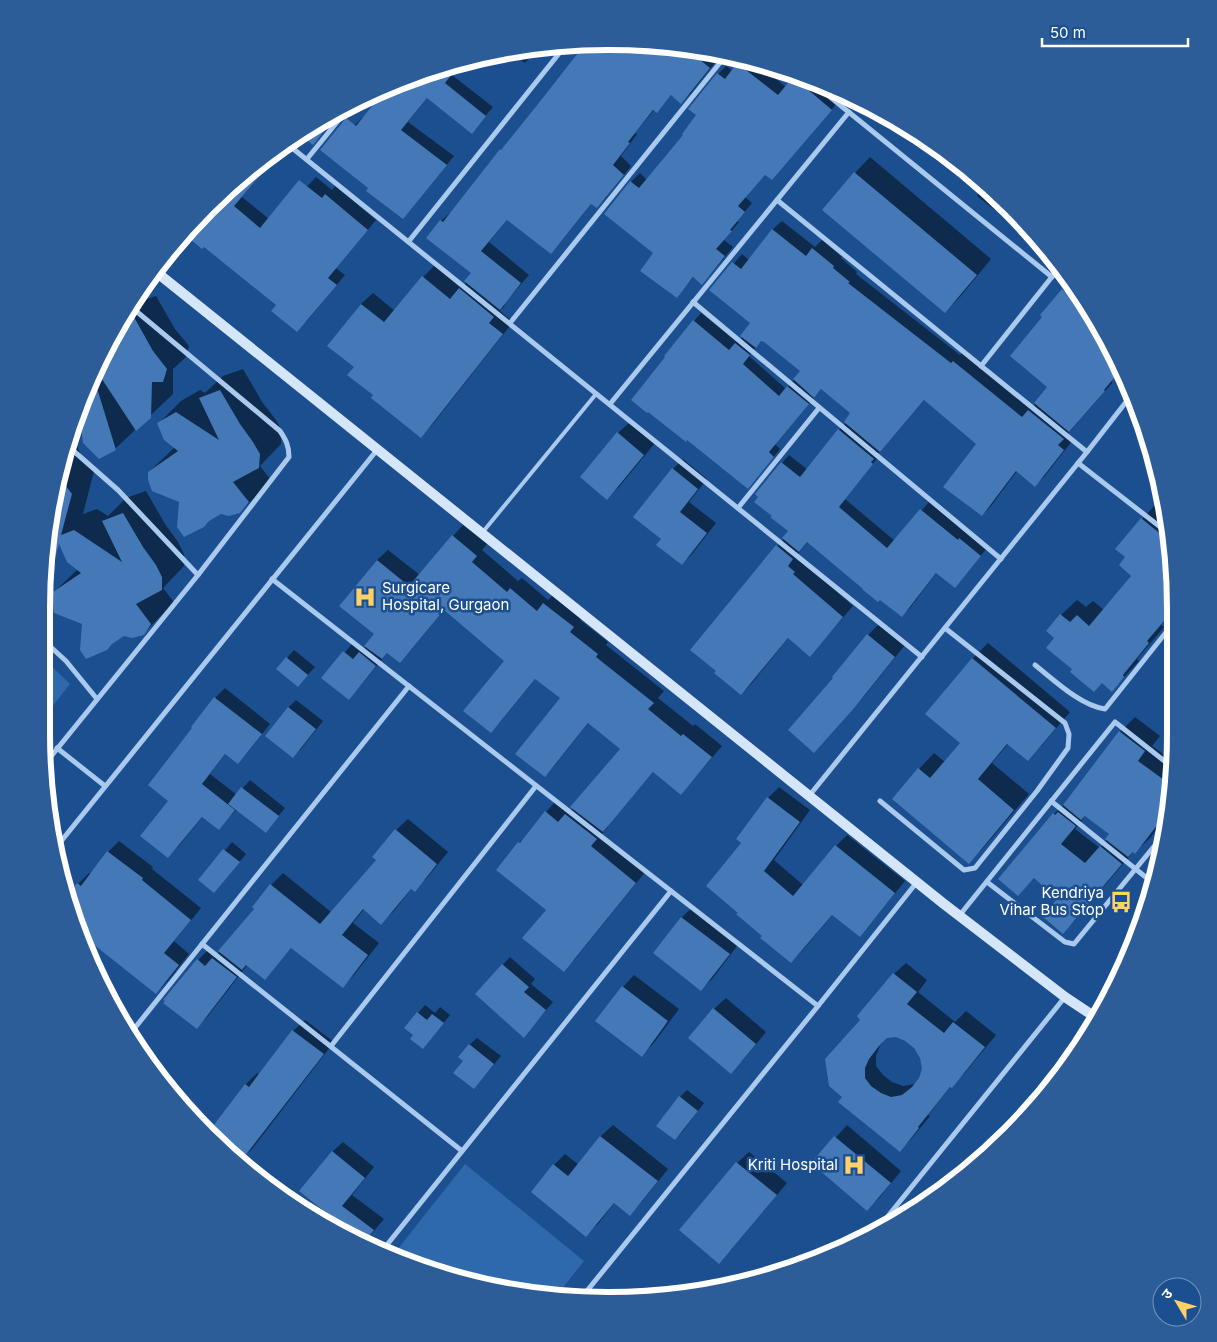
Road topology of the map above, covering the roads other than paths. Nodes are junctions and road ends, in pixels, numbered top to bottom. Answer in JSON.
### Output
{"nodes":[{"id":1,"x":560,"y":52,"type":"edge"},
{"id":2,"x":721,"y":62,"type":"edge"},
{"id":3,"x":830,"y":96,"type":"edge"},
{"id":4,"x":849,"y":112,"type":"junction"},
{"id":5,"x":340,"y":119,"type":"edge"},
{"id":6,"x":293,"y":148,"type":"edge"},
{"id":7,"x":308,"y":160,"type":"junction"},
{"id":8,"x":777,"y":200,"type":"junction"},
{"id":9,"x":409,"y":241,"type":"junction"},
{"id":10,"x":1055,"y":273,"type":"edge"},
{"id":11,"x":160,"y":275,"type":"edge"},
{"id":12,"x":1052,"y":277,"type":"junction"},
{"id":13,"x":693,"y":302,"type":"junction"},
{"id":14,"x":136,"y":311,"type":"edge"},
{"id":15,"x":510,"y":323,"type":"junction"},
{"id":16,"x":981,"y":366,"type":"junction"},
{"id":17,"x":596,"y":394,"type":"junction"},
{"id":18,"x":1126,"y":401,"type":"edge"},
{"id":19,"x":610,"y":404,"type":"junction"},
{"id":20,"x":820,"y":408,"type":"junction"},
{"id":21,"x":377,"y":449,"type":"junction"},
{"id":22,"x":73,"y":451,"type":"edge"},
{"id":23,"x":1087,"y":452,"type":"junction"},
{"id":24,"x":1078,"y":463,"type":"junction"},
{"id":25,"x":738,"y":508,"type":"junction"},
{"id":26,"x":1161,"y":527,"type":"edge"},
{"id":27,"x":482,"y":533,"type":"junction"},
{"id":28,"x":1001,"y":559,"type":"junction"},
{"id":29,"x":198,"y":575,"type":"junction"},
{"id":30,"x":272,"y":579,"type":"junction"},
{"id":31,"x":945,"y":628,"type":"junction"},
{"id":32,"x":1167,"y":631,"type":"edge"},
{"id":33,"x":50,"y":646,"type":"edge"},
{"id":34,"x":922,"y":657,"type":"junction"},
{"id":35,"x":1035,"y":665,"type":"dead end"},
{"id":36,"x":408,"y":686,"type":"junction"},
{"id":37,"x":97,"y":699,"type":"junction"},
{"id":38,"x":57,"y":748,"type":"junction"},
{"id":39,"x":51,"y":756,"type":"edge"},
{"id":40,"x":1166,"y":762,"type":"edge"},
{"id":41,"x":105,"y":786,"type":"junction"},
{"id":42,"x":536,"y":786,"type":"junction"},
{"id":43,"x":809,"y":796,"type":"junction"},
{"id":44,"x":880,"y":801,"type":"dead end"},
{"id":45,"x":1051,"y":802,"type":"junction"},
{"id":46,"x":61,"y":841,"type":"edge"},
{"id":47,"x":1156,"y":844,"type":"edge"},
{"id":48,"x":1135,"y":868,"type":"junction"},
{"id":49,"x":1148,"y":879,"type":"edge"},
{"id":50,"x":916,"y":882,"type":"junction"},
{"id":51,"x":987,"y":882,"type":"junction"},
{"id":52,"x":670,"y":891,"type":"junction"},
{"id":53,"x":959,"y":916,"type":"junction"},
{"id":54,"x":202,"y":944,"type":"junction"},
{"id":55,"x":1065,"y":996,"type":"junction"},
{"id":56,"x":818,"y":1006,"type":"junction"},
{"id":57,"x":1091,"y":1014,"type":"edge"},
{"id":58,"x":134,"y":1028,"type":"edge"},
{"id":59,"x":331,"y":1046,"type":"junction"},
{"id":60,"x":462,"y":1151,"type":"junction"},
{"id":61,"x":887,"y":1218,"type":"edge"},
{"id":62,"x":387,"y":1245,"type":"edge"},
{"id":63,"x":587,"y":1291,"type":"edge"}],
"edges":[{"from":1,"to":9,"type":"street"},
{"from":2,"to":15,"type":"street"},
{"from":3,"to":4,"type":"street"},
{"from":4,"to":8,"type":"street"},
{"from":4,"to":12,"type":"street"},
{"from":5,"to":7,"type":"street"},
{"from":6,"to":7,"type":"street"},
{"from":7,"to":9,"type":"street"},
{"from":8,"to":13,"type":"street"},
{"from":8,"to":16,"type":"street"},
{"from":9,"to":15,"type":"street"},
{"from":10,"to":12,"type":"street"},
{"from":11,"to":21,"type":"street"},
{"from":12,"to":16,"type":"street"},
{"from":13,"to":19,"type":"street"},
{"from":13,"to":20,"type":"street"},
{"from":14,"to":29,"type":"street"},
{"from":15,"to":17,"type":"street"},
{"from":16,"to":23,"type":"street"},
{"from":17,"to":19,"type":"street"},
{"from":17,"to":27,"type":"lane"},
{"from":18,"to":23,"type":"street"},
{"from":19,"to":25,"type":"street"},
{"from":20,"to":25,"type":"street"},
{"from":20,"to":28,"type":"street"},
{"from":21,"to":27,"type":"street"},
{"from":21,"to":30,"type":"street"},
{"from":22,"to":29,"type":"street"},
{"from":23,"to":24,"type":"street"},
{"from":24,"to":26,"type":"street"},
{"from":24,"to":28,"type":"street"},
{"from":25,"to":34,"type":"street"},
{"from":27,"to":43,"type":"street"},
{"from":28,"to":31,"type":"street"},
{"from":29,"to":37,"type":"street"},
{"from":30,"to":36,"type":"street"},
{"from":30,"to":41,"type":"street"},
{"from":31,"to":34,"type":"street"},
{"from":31,"to":44,"type":"street"},
{"from":32,"to":35,"type":"street"},
{"from":33,"to":37,"type":"street"},
{"from":34,"to":43,"type":"street"},
{"from":36,"to":42,"type":"street"},
{"from":36,"to":54,"type":"street"},
{"from":37,"to":38,"type":"street"},
{"from":38,"to":39,"type":"street"},
{"from":38,"to":41,"type":"street"},
{"from":40,"to":45,"type":"street"},
{"from":41,"to":46,"type":"street"},
{"from":42,"to":52,"type":"street"},
{"from":42,"to":59,"type":"street"},
{"from":43,"to":50,"type":"street"},
{"from":45,"to":48,"type":"street"},
{"from":45,"to":51,"type":"street"},
{"from":47,"to":48,"type":"street"},
{"from":48,"to":49,"type":"street"},
{"from":48,"to":51,"type":"street"},
{"from":50,"to":53,"type":"street"},
{"from":50,"to":56,"type":"street"},
{"from":51,"to":53,"type":"street"},
{"from":52,"to":56,"type":"street"},
{"from":52,"to":60,"type":"street"},
{"from":53,"to":55,"type":"street"},
{"from":54,"to":58,"type":"street"},
{"from":54,"to":59,"type":"street"},
{"from":55,"to":57,"type":"street"},
{"from":55,"to":61,"type":"street"},
{"from":56,"to":63,"type":"street"},
{"from":59,"to":60,"type":"street"},
{"from":60,"to":62,"type":"street"}]}
